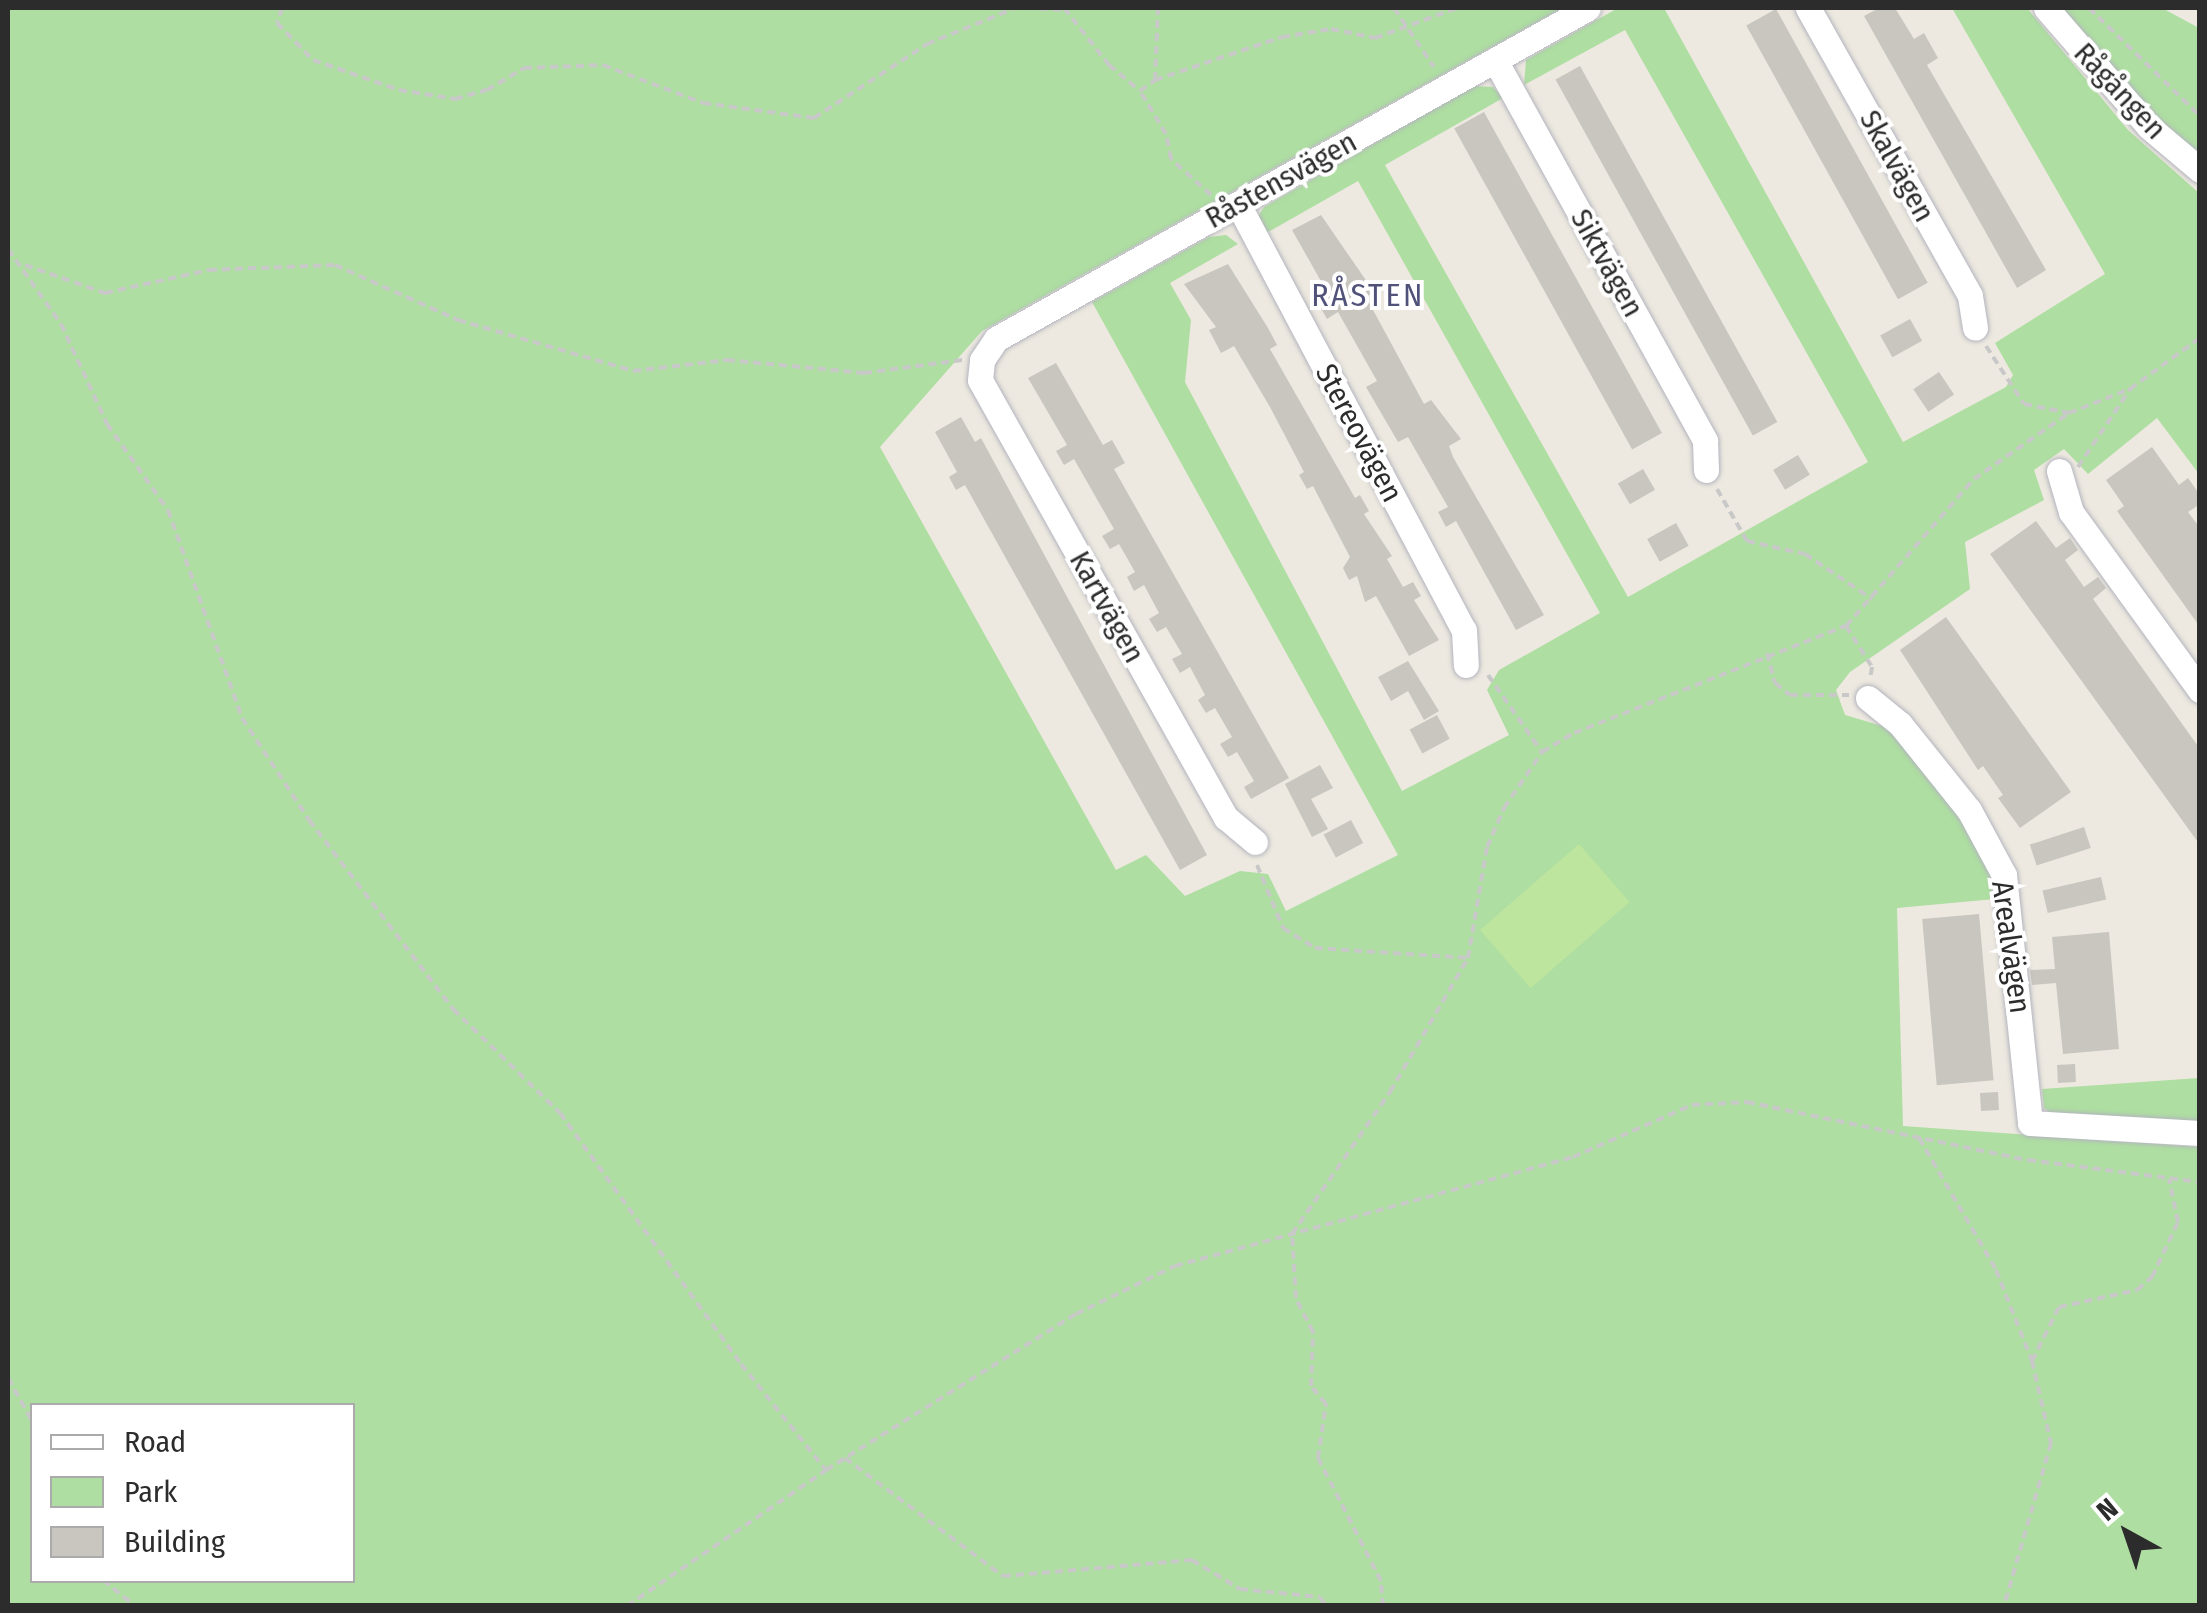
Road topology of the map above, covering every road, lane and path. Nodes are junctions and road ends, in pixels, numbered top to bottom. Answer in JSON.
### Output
{"nodes":[{"id":1,"x":282,"y":8,"type":"edge"},
{"id":2,"x":1015,"y":8,"type":"edge"},
{"id":3,"x":1028,"y":8,"type":"edge"},
{"id":4,"x":1158,"y":8,"type":"edge"},
{"id":5,"x":1394,"y":8,"type":"edge"},
{"id":6,"x":1457,"y":8,"type":"edge"},
{"id":7,"x":1588,"y":8,"type":"edge"},
{"id":8,"x":1808,"y":8,"type":"edge"},
{"id":9,"x":2046,"y":8,"type":"edge"},
{"id":10,"x":2089,"y":8,"type":"edge"},
{"id":11,"x":1065,"y":9,"type":"edge"},
{"id":12,"x":1409,"y":30,"type":"junction"},
{"id":13,"x":1495,"y":60,"type":"junction"},
{"id":14,"x":1156,"y":80,"type":"junction"},
{"id":15,"x":1451,"y":85,"type":"junction"},
{"id":16,"x":1140,"y":91,"type":"junction"},
{"id":17,"x":2200,"y":116,"type":"edge"},
{"id":18,"x":2200,"y":170,"type":"edge"},
{"id":19,"x":1232,"y":208,"type":"junction"},
{"id":20,"x":8,"y":250,"type":"edge"},
{"id":21,"x":24,"y":265,"type":"junction"},
{"id":22,"x":1975,"y":328,"type":"joint"},
{"id":23,"x":2200,"y":338,"type":"edge"},
{"id":24,"x":982,"y":360,"type":"junction"},
{"id":25,"x":2130,"y":389,"type":"junction"},
{"id":26,"x":2069,"y":412,"type":"junction"},
{"id":27,"x":1706,"y":470,"type":"joint"},
{"id":28,"x":2058,"y":472,"type":"joint"},
{"id":29,"x":1872,"y":599,"type":"junction"},
{"id":30,"x":1846,"y":626,"type":"junction"},
{"id":31,"x":1767,"y":653,"type":"junction"},
{"id":32,"x":1466,"y":665,"type":"joint"},
{"id":33,"x":2200,"y":690,"type":"edge"},
{"id":34,"x":1868,"y":698,"type":"junction"},
{"id":35,"x":1542,"y":752,"type":"junction"},
{"id":36,"x":1255,"y":842,"type":"joint"},
{"id":37,"x":1468,"y":958,"type":"junction"},
{"id":38,"x":2200,"y":1132,"type":"edge"},
{"id":39,"x":1919,"y":1138,"type":"junction"},
{"id":40,"x":2169,"y":1178,"type":"junction"},
{"id":41,"x":2200,"y":1182,"type":"edge"},
{"id":42,"x":1292,"y":1234,"type":"junction"},
{"id":43,"x":2032,"y":1361,"type":"junction"},
{"id":44,"x":8,"y":1378,"type":"edge"},
{"id":45,"x":30,"y":1417,"type":"edge"},
{"id":46,"x":845,"y":1458,"type":"junction"},
{"id":47,"x":826,"y":1470,"type":"junction"},
{"id":48,"x":107,"y":1583,"type":"edge"},
{"id":49,"x":135,"y":1606,"type":"edge"},
{"id":50,"x":627,"y":1606,"type":"edge"},
{"id":51,"x":1326,"y":1606,"type":"edge"},
{"id":52,"x":1383,"y":1606,"type":"edge"},
{"id":53,"x":2004,"y":1606,"type":"edge"}],
"edges":[{"from":1,"to":2,"type":"path"},
{"from":3,"to":11,"type":"path"},
{"from":4,"to":14,"type":"path"},
{"from":5,"to":12,"type":"path"},
{"from":6,"to":12,"type":"path"},
{"from":7,"to":13,"type":"street","name":"Råstensvägen"},
{"from":8,"to":22,"type":"street","name":"Skalvägen"},
{"from":9,"to":18,"type":"street","name":"Rågången"},
{"from":10,"to":17,"type":"path"},
{"from":11,"to":16,"type":"path"},
{"from":12,"to":14,"type":"path"},
{"from":12,"to":15,"type":"path"},
{"from":13,"to":15,"type":"street","name":"Råstensvägen"},
{"from":13,"to":27,"type":"street","name":"Siktvägen"},
{"from":14,"to":16,"type":"path"},
{"from":15,"to":19,"type":"street","name":"Råstensvägen"},
{"from":16,"to":19,"type":"path"},
{"from":19,"to":24,"type":"street","name":"Råstensvägen"},
{"from":19,"to":32,"type":"street","name":"Stereovägen"},
{"from":20,"to":21,"type":"path"},
{"from":21,"to":24,"type":"path"},
{"from":21,"to":47,"type":"path"},
{"from":22,"to":26,"type":"path"},
{"from":23,"to":25,"type":"path"},
{"from":24,"to":36,"type":"street","name":"Kartvägen"},
{"from":25,"to":26,"type":"path"},
{"from":25,"to":28,"type":"path"},
{"from":26,"to":29,"type":"path"},
{"from":27,"to":29,"type":"path"},
{"from":28,"to":33,"type":"street"},
{"from":29,"to":30,"type":"path"},
{"from":30,"to":31,"type":"path"},
{"from":30,"to":34,"type":"path"},
{"from":31,"to":34,"type":"path"},
{"from":31,"to":35,"type":"path"},
{"from":32,"to":35,"type":"path"},
{"from":34,"to":38,"type":"street","name":"Arealvägen"},
{"from":35,"to":37,"type":"path"},
{"from":36,"to":37,"type":"path"},
{"from":37,"to":42,"type":"path"},
{"from":39,"to":40,"type":"path"},
{"from":39,"to":42,"type":"path"},
{"from":39,"to":43,"type":"path"},
{"from":40,"to":41,"type":"path"},
{"from":40,"to":43,"type":"path"},
{"from":42,"to":46,"type":"path"},
{"from":42,"to":52,"type":"path"},
{"from":43,"to":53,"type":"path"},
{"from":44,"to":45,"type":"path"},
{"from":46,"to":47,"type":"path"},
{"from":46,"to":51,"type":"path"},
{"from":47,"to":50,"type":"path"},
{"from":48,"to":49,"type":"path"}]}
